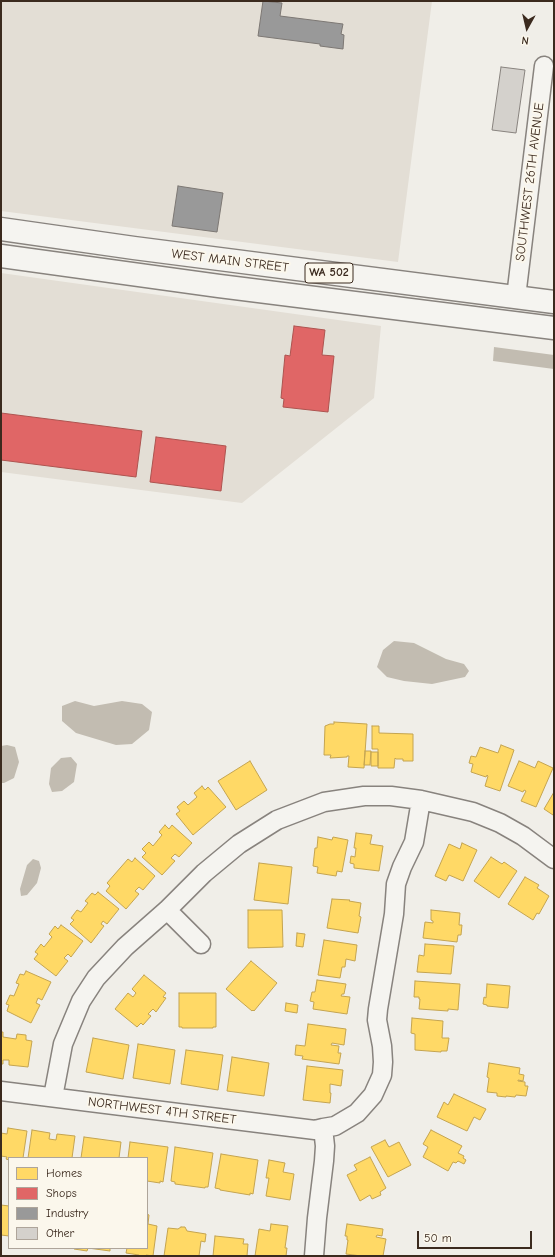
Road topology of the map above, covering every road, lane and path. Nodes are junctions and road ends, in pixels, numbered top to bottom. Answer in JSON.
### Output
{"nodes":[{"id":1,"x":544,"y":66,"type":"dead end"},
{"id":2,"x":1,"y":229,"type":"edge"},
{"id":3,"x":1,"y":256,"type":"edge"},
{"id":4,"x":516,"y":297,"type":"junction"},
{"id":5,"x":554,"y":302,"type":"edge"},
{"id":6,"x":554,"y":328,"type":"edge"},
{"id":7,"x":421,"y":800,"type":"junction"},
{"id":8,"x":554,"y":859,"type":"edge"},
{"id":9,"x":167,"y":910,"type":"junction"},
{"id":10,"x":201,"y":944,"type":"dead end"},
{"id":11,"x":1,"y":1091,"type":"edge"},
{"id":12,"x":54,"y":1097,"type":"junction"},
{"id":13,"x":323,"y":1128,"type":"junction"},
{"id":14,"x":314,"y":1256,"type":"edge"}],
"edges":[{"from":1,"to":4,"type":"street","name":"SOUTHWEST 26TH AVENUE"},
{"from":2,"to":4,"type":"highway","name":"WEST MAIN STREET","number":"WA 502"},
{"from":3,"to":6,"type":"highway","name":"WEST MAIN STREET","number":"WA 502"},
{"from":4,"to":5,"type":"highway","name":"WEST MAIN STREET","number":"WA 502"},
{"from":7,"to":8,"type":"street"},
{"from":7,"to":9,"type":"street"},
{"from":7,"to":13,"type":"street","name":"NORTHWEST 4TH STREET"},
{"from":9,"to":10,"type":"street"},
{"from":9,"to":12,"type":"street"},
{"from":11,"to":12,"type":"street","name":"NORTHWEST 4TH STREET"},
{"from":12,"to":13,"type":"street","name":"NORTHWEST 4TH STREET"},
{"from":13,"to":14,"type":"street"}]}
